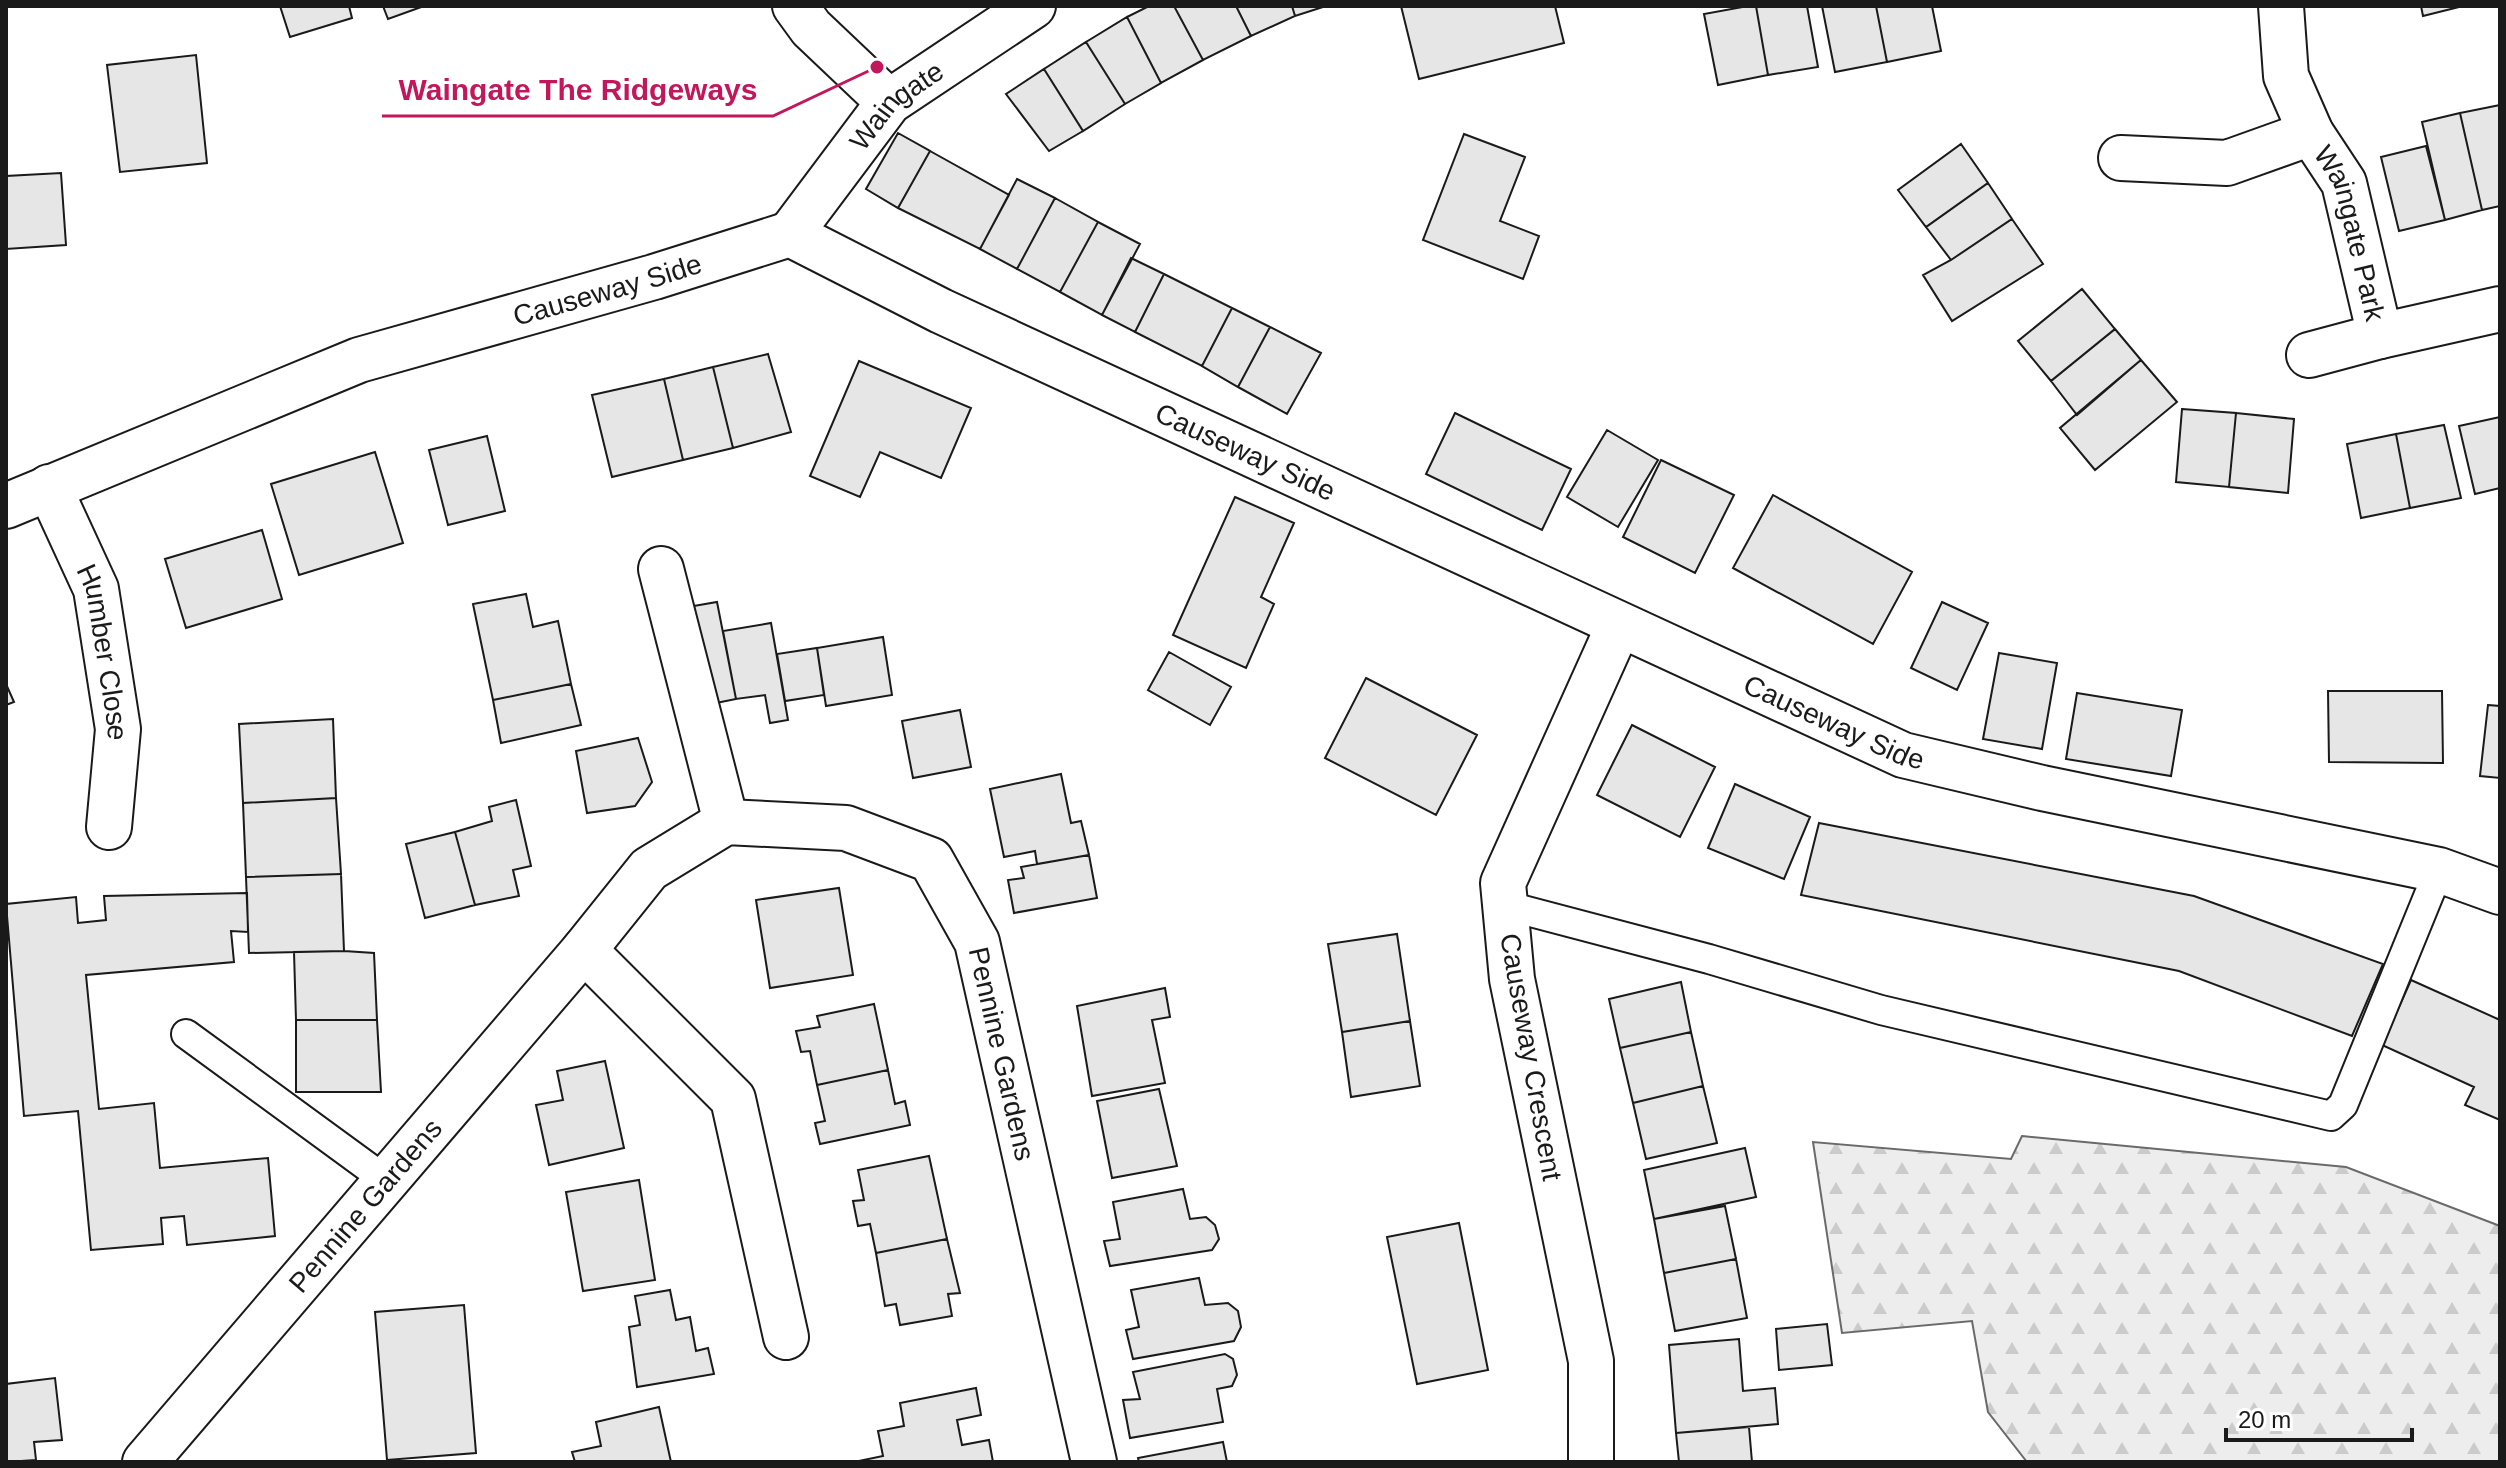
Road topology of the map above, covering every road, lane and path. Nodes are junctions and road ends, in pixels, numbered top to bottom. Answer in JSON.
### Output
{"nodes":[{"id":1,"x":795,"y":6,"type":"edge"},
{"id":2,"x":1033,"y":6,"type":"edge"},
{"id":3,"x":2281,"y":6,"type":"edge"},
{"id":4,"x":889,"y":102,"type":"junction"},
{"id":5,"x":2311,"y":133,"type":"junction"},
{"id":6,"x":2121,"y":158,"type":"dead end"},
{"id":7,"x":790,"y":234,"type":"junction"},
{"id":8,"x":2500,"y":309,"type":"edge"},
{"id":9,"x":2380,"y":336,"type":"junction"},
{"id":10,"x":2309,"y":355,"type":"dead end"},
{"id":11,"x":49,"y":487,"type":"junction"},
{"id":12,"x":6,"y":506,"type":"edge"},
{"id":13,"x":661,"y":569,"type":"dead end"},
{"id":14,"x":1619,"y":625,"type":"junction"},
{"id":15,"x":726,"y":822,"type":"junction"},
{"id":16,"x":109,"y":827,"type":"dead end"},
{"id":17,"x":2439,"y":870,"type":"junction"},
{"id":18,"x":2500,"y":892,"type":"edge"},
{"id":19,"x":1504,"y":905,"type":"junction"},
{"id":20,"x":584,"y":950,"type":"junction"},
{"id":21,"x":186,"y":1034,"type":"dead end"},
{"id":22,"x":387,"y":1181,"type":"junction"},
{"id":23,"x":786,"y":1337,"type":"dead end"},
{"id":24,"x":145,"y":1462,"type":"edge"},
{"id":25,"x":1094,"y":1462,"type":"edge"},
{"id":26,"x":1591,"y":1462,"type":"edge"}],
"edges":[{"from":1,"to":4,"type":"street"},
{"from":2,"to":4,"type":"street","name":"Waingate"},
{"from":3,"to":5,"type":"street","name":"Waingate Park"},
{"from":4,"to":7,"type":"street","name":"Waingate"},
{"from":5,"to":6,"type":"street","name":"Waingate Park"},
{"from":5,"to":9,"type":"street","name":"Waingate Park"},
{"from":7,"to":11,"type":"street","name":"Causeway Side"},
{"from":7,"to":14,"type":"street","name":"Causeway Side"},
{"from":8,"to":9,"type":"street","name":"Waingate Park"},
{"from":9,"to":10,"type":"street","name":"Waingate Park"},
{"from":11,"to":12,"type":"street","name":"Causeway Side"},
{"from":11,"to":16,"type":"street","name":"Humber Close"},
{"from":13,"to":15,"type":"street"},
{"from":14,"to":17,"type":"street","name":"Causeway Side"},
{"from":14,"to":19,"type":"street","name":"Causeway Crescent"},
{"from":15,"to":20,"type":"street","name":"Pennine Gardens"},
{"from":15,"to":25,"type":"street","name":"Pennine Gardens"},
{"from":17,"to":18,"type":"street","name":"Causeway Side"},
{"from":17,"to":19,"type":"lane"},
{"from":19,"to":26,"type":"street","name":"Causeway Crescent"},
{"from":20,"to":22,"type":"street","name":"Pennine Gardens"},
{"from":20,"to":23,"type":"street"},
{"from":21,"to":22,"type":"lane"},
{"from":22,"to":24,"type":"street","name":"Pennine Gardens"}]}
